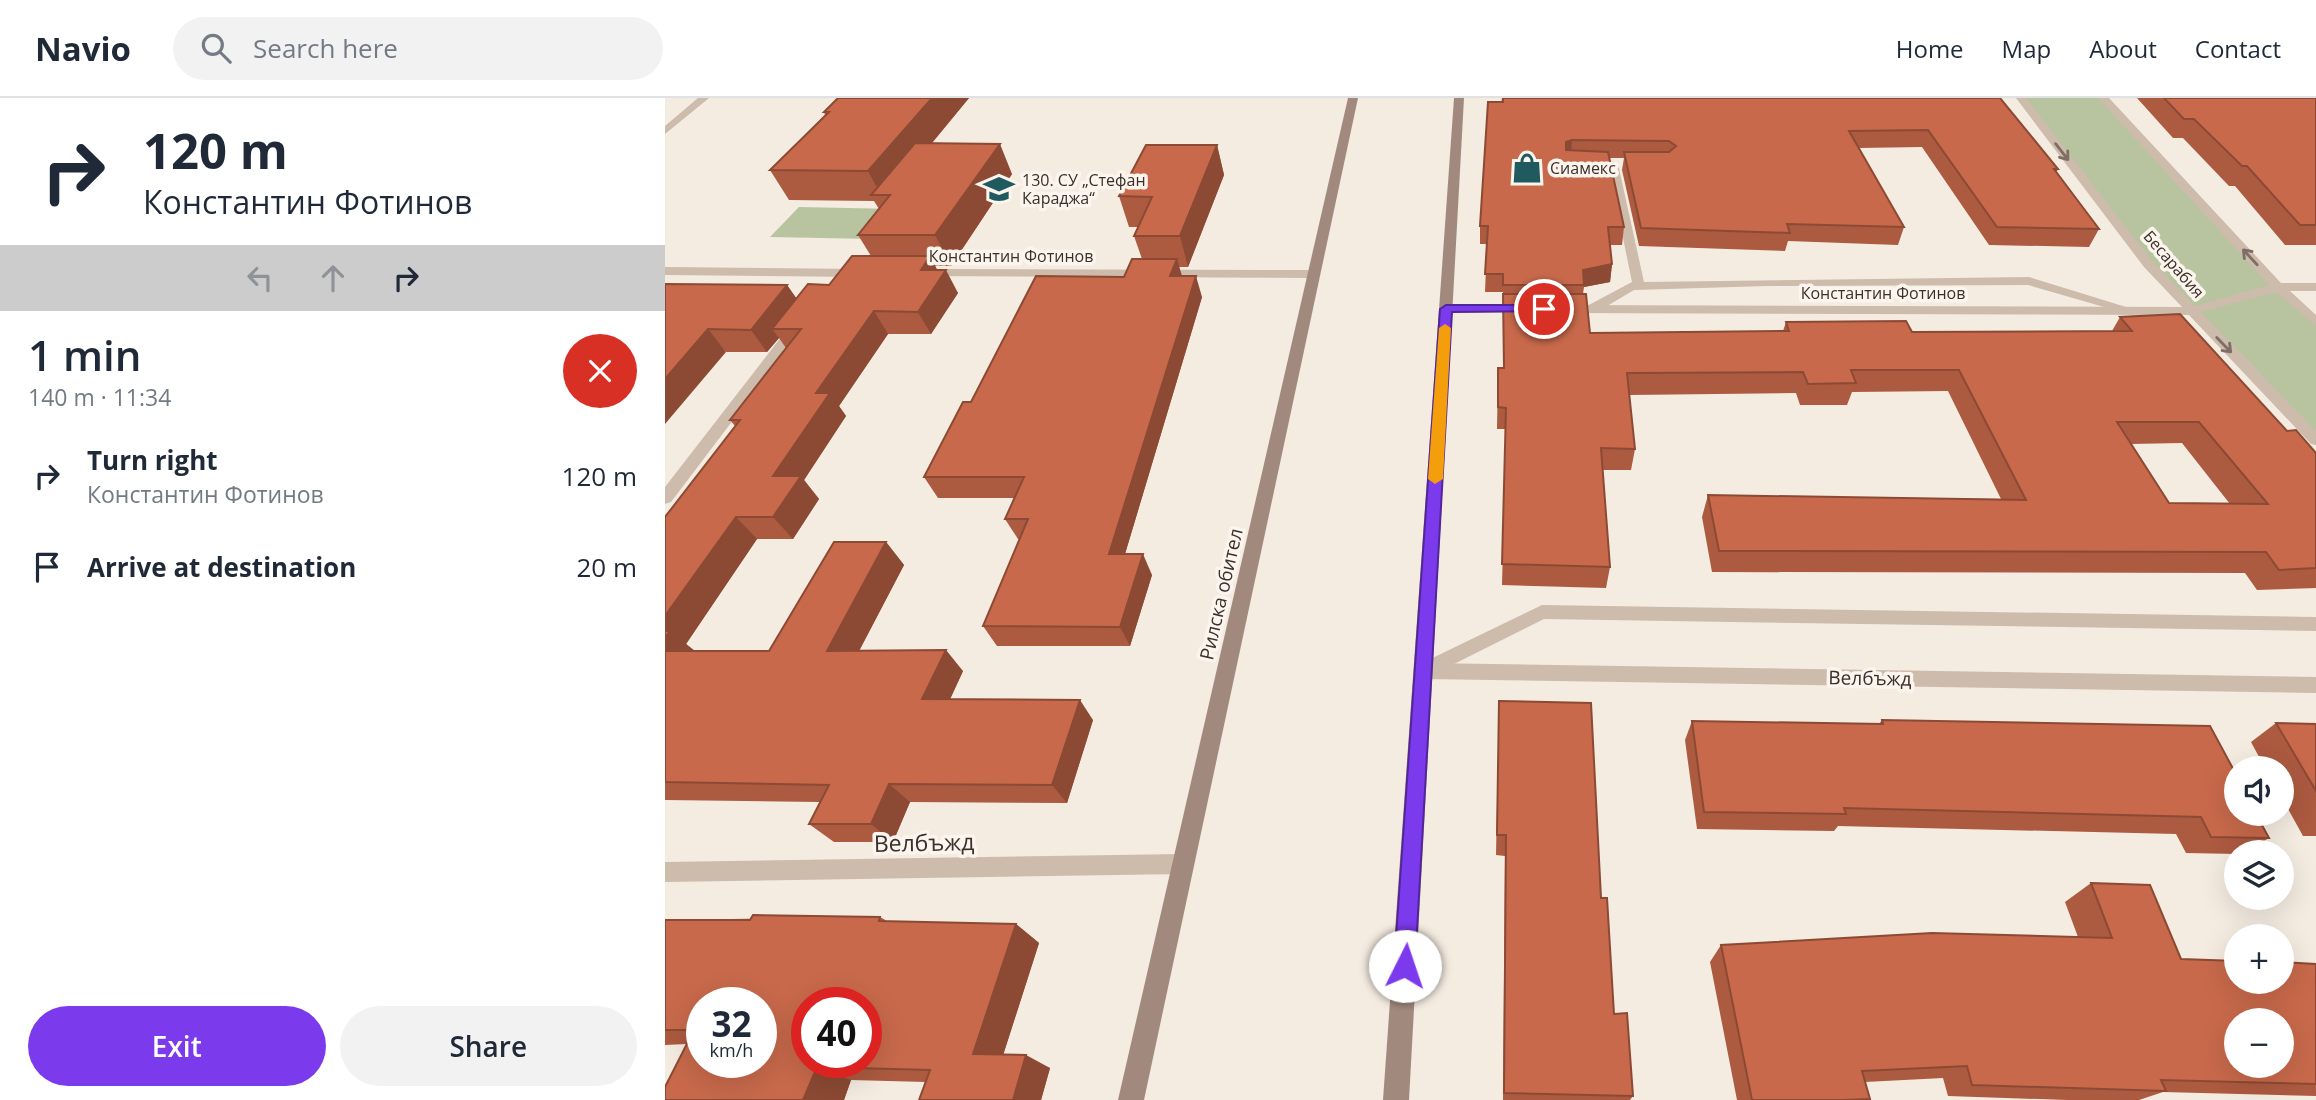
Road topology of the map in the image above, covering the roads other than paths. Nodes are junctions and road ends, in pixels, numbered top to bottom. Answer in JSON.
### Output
{"nodes":[{"id":1,"x":704,"y":98,"type":"edge"},
{"id":2,"x":1353,"y":98,"type":"edge"},
{"id":3,"x":1459,"y":98,"type":"edge"},
{"id":4,"x":2021,"y":98,"type":"edge"},
{"id":5,"x":2103,"y":98,"type":"edge"},
{"id":6,"x":665,"y":131,"type":"edge"},
{"id":7,"x":1614,"y":164,"type":"edge"},
{"id":8,"x":665,"y":271,"type":"edge"},
{"id":9,"x":881,"y":273,"type":"edge"},
{"id":10,"x":909,"y":273,"type":"edge"},
{"id":11,"x":1314,"y":274,"type":"junction"},
{"id":12,"x":1639,"y":286,"type":"junction"},
{"id":13,"x":2278,"y":287,"type":"junction"},
{"id":14,"x":2316,"y":287,"type":"edge"},
{"id":15,"x":1446,"y":309,"type":"junction"},
{"id":16,"x":1592,"y":309,"type":"junction"},
{"id":17,"x":2131,"y":311,"type":"junction"},
{"id":18,"x":2191,"y":312,"type":"junction"},
{"id":19,"x":806,"y":316,"type":"edge"},
{"id":20,"x":2316,"y":322,"type":"edge"},
{"id":21,"x":2316,"y":440,"type":"edge"},
{"id":22,"x":665,"y":498,"type":"edge"},
{"id":23,"x":2316,"y":624,"type":"edge"},
{"id":24,"x":1423,"y":671,"type":"junction"},
{"id":25,"x":2316,"y":685,"type":"edge"},
{"id":26,"x":1183,"y":864,"type":"junction"},
{"id":27,"x":665,"y":872,"type":"edge"},
{"id":28,"x":1131,"y":1100,"type":"edge"},
{"id":29,"x":1396,"y":1100,"type":"edge"}],
"edges":[{"from":1,"to":6,"type":"street"},
{"from":2,"to":11,"type":"street","name":"Рилска обител"},
{"from":3,"to":15,"type":"street"},
{"from":4,"to":18,"type":"street","name":"Бесарабия","one_way":true},
{"from":13,"to":5,"type":"street","one_way":true},
{"from":7,"to":12,"type":"street"},
{"from":8,"to":9,"type":"street"},
{"from":10,"to":11,"type":"street","name":"Константин Фотинов"},
{"from":11,"to":26,"type":"street","name":"Рилска обител"},
{"from":12,"to":16,"type":"street"},
{"from":12,"to":17,"type":"street"},
{"from":13,"to":14,"type":"street","name":"Константин Фотинов"},
{"from":13,"to":18,"type":"street","name":"Константин Фотинов"},
{"from":13,"to":20,"type":"street"},
{"from":15,"to":16,"type":"street","name":"Константин Фотинов"},
{"from":15,"to":24,"type":"street"},
{"from":16,"to":17,"type":"street","name":"Константин Фотинов"},
{"from":17,"to":18,"type":"street","name":"Константин Фотинов"},
{"from":18,"to":21,"type":"street","name":"Бесарабия","one_way":true},
{"from":19,"to":22,"type":"street"},
{"from":23,"to":24,"type":"street"},
{"from":24,"to":25,"type":"street","name":"Велбъжд"},
{"from":24,"to":29,"type":"street"},
{"from":26,"to":27,"type":"street","name":"Велбъжд"},
{"from":26,"to":28,"type":"street","name":"Рилска обител"}]}
